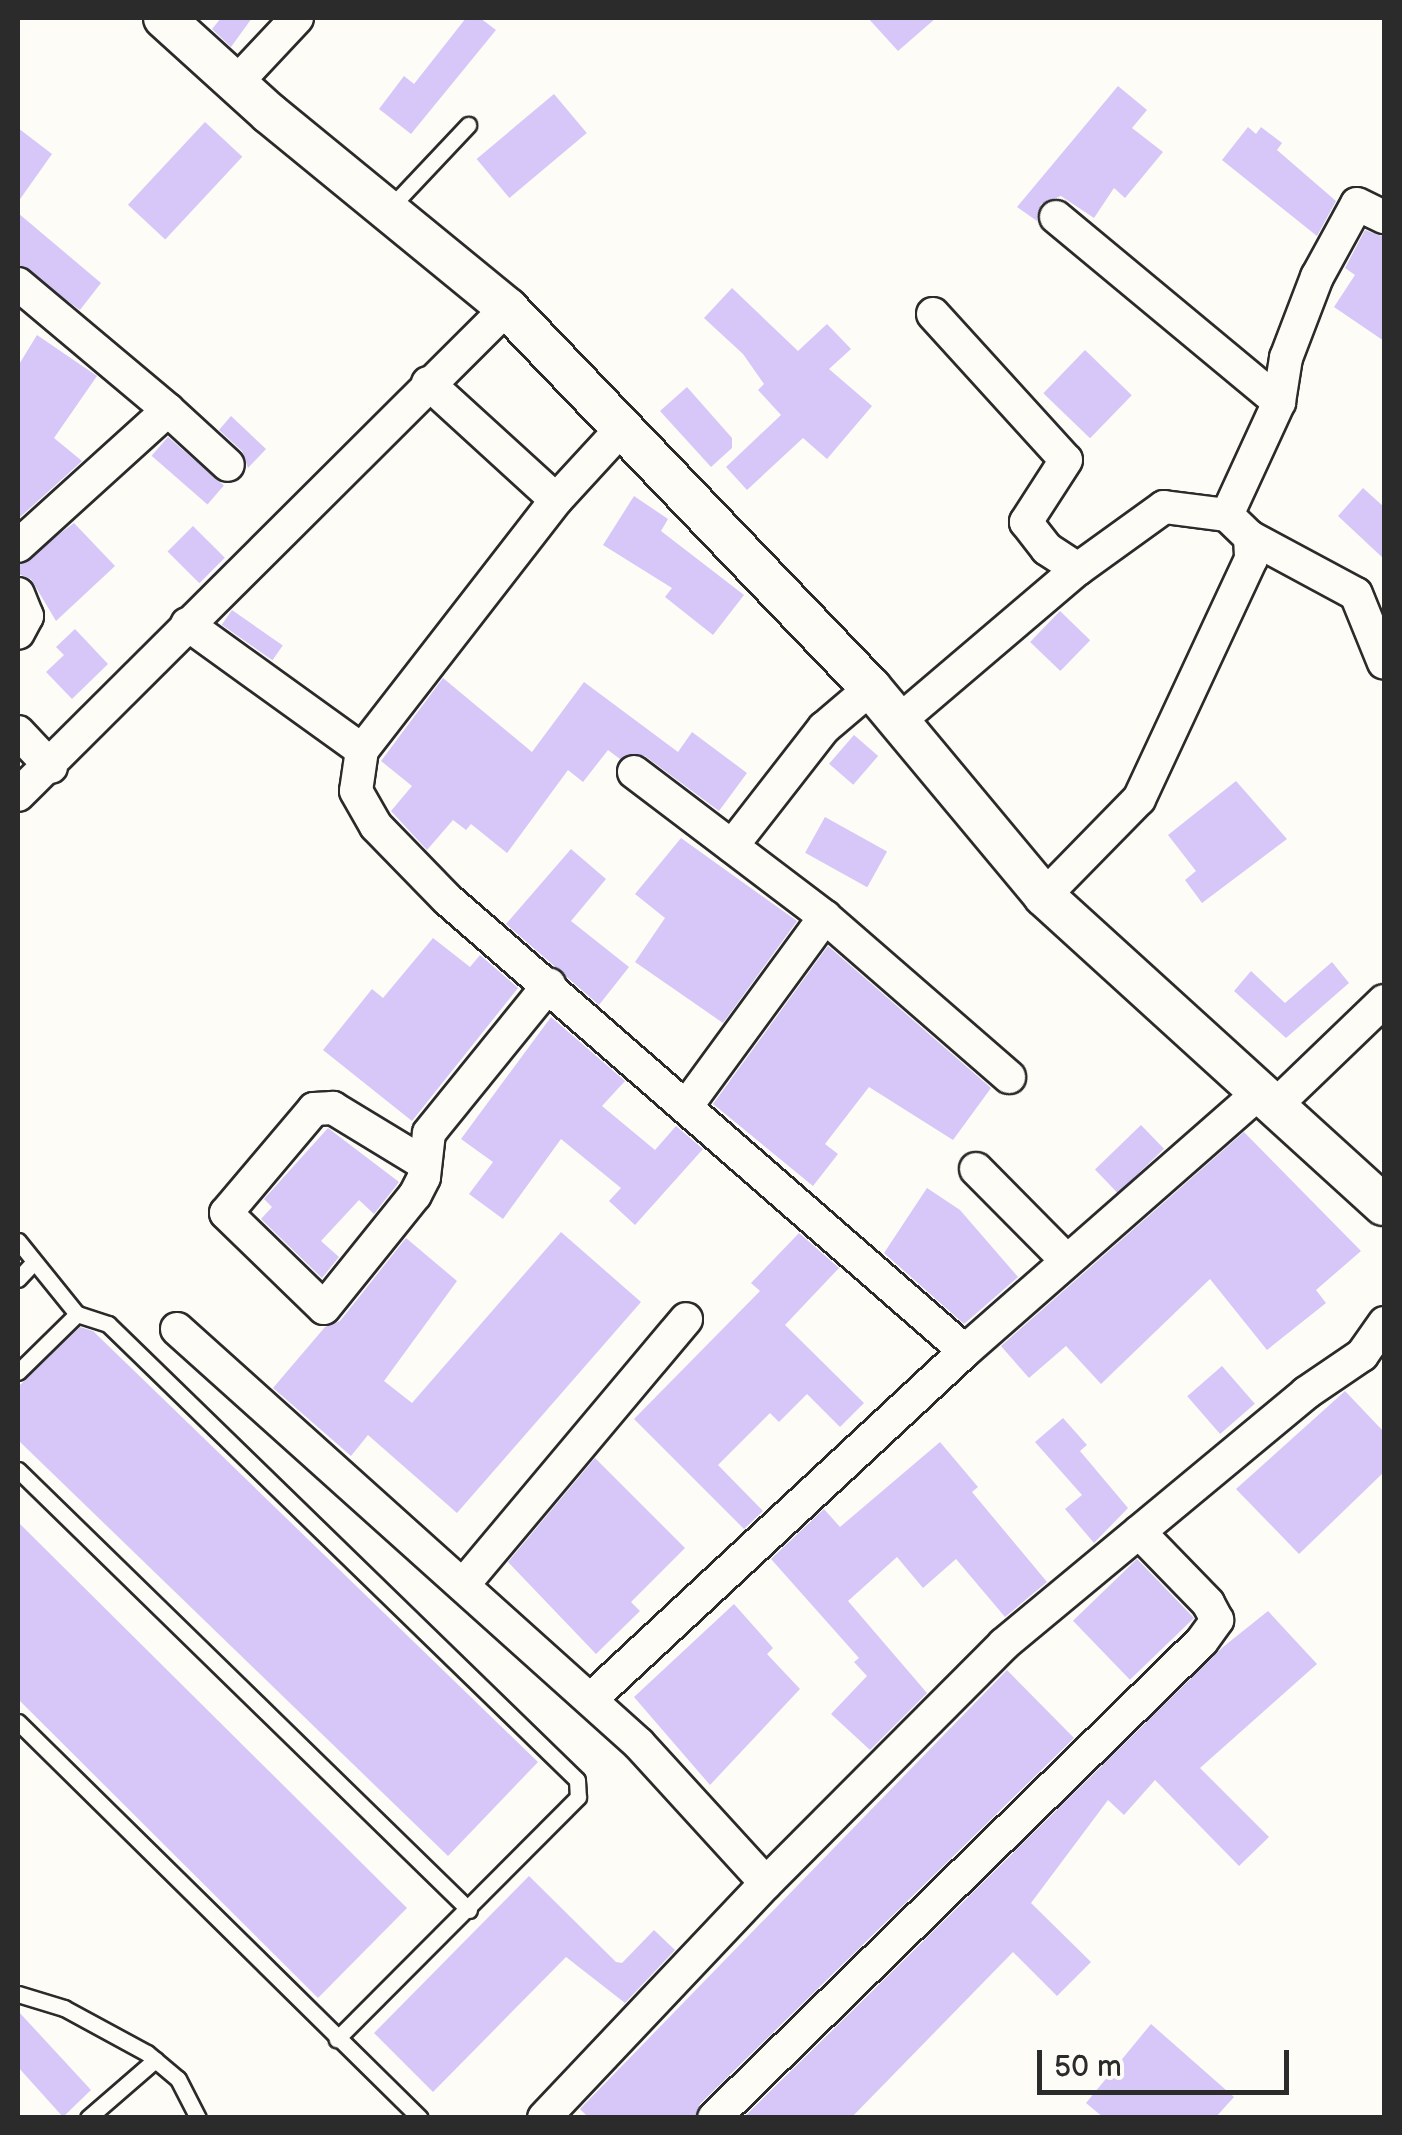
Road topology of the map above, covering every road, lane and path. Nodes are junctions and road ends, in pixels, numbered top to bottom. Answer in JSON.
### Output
{"nodes":[{"id":1,"x":164,"y":18,"type":"edge"},
{"id":2,"x":298,"y":18,"type":"edge"},
{"id":3,"x":236,"y":83,"type":"junction"},
{"id":4,"x":468,"y":125,"type":"dead end"},
{"id":5,"x":388,"y":210,"type":"junction"},
{"id":6,"x":1056,"y":216,"type":"dead end"},
{"id":7,"x":1384,"y":217,"type":"edge"},
{"id":8,"x":18,"y":284,"type":"edge"},
{"id":9,"x":507,"y":308,"type":"junction"},
{"id":10,"x":933,"y":314,"type":"dead end"},
{"id":11,"x":428,"y":383,"type":"junction"},
{"id":12,"x":1279,"y":402,"type":"junction"},
{"id":13,"x":168,"y":410,"type":"junction"},
{"id":14,"x":624,"y":426,"type":"junction"},
{"id":15,"x":228,"y":465,"type":"dead end"},
{"id":16,"x":556,"y":500,"type":"junction"},
{"id":17,"x":1238,"y":526,"type":"junction"},
{"id":18,"x":18,"y":546,"type":"edge"},
{"id":19,"x":1078,"y":569,"type":"junction"},
{"id":20,"x":18,"y":594,"type":"edge"},
{"id":21,"x":187,"y":624,"type":"junction"},
{"id":22,"x":18,"y":634,"type":"edge"},
{"id":23,"x":1384,"y":664,"type":"edge"},
{"id":24,"x":871,"y":688,"type":"junction"},
{"id":25,"x":898,"y":722,"type":"junction"},
{"id":26,"x":18,"y":732,"type":"edge"},
{"id":27,"x":362,"y":750,"type":"junction"},
{"id":28,"x":51,"y":767,"type":"junction"},
{"id":29,"x":634,"y":772,"type":"dead end"},
{"id":30,"x":18,"y":795,"type":"edge"},
{"id":31,"x":732,"y":846,"type":"junction"},
{"id":32,"x":1044,"y":896,"type":"junction"},
{"id":33,"x":825,"y":916,"type":"junction"},
{"id":34,"x":549,"y":986,"type":"junction"},
{"id":35,"x":1384,"y":1001,"type":"edge"},
{"id":36,"x":1009,"y":1077,"type":"dead end"},
{"id":37,"x":1269,"y":1098,"type":"junction"},
{"id":38,"x":688,"y":1104,"type":"junction"},
{"id":39,"x":424,"y":1164,"type":"junction"},
{"id":40,"x":976,"y":1168,"type":"dead end"},
{"id":41,"x":1384,"y":1205,"type":"edge"},
{"id":42,"x":18,"y":1241,"type":"edge"},
{"id":43,"x":1067,"y":1260,"type":"junction"},
{"id":44,"x":34,"y":1262,"type":"junction"},
{"id":45,"x":18,"y":1279,"type":"edge"},
{"id":46,"x":78,"y":1314,"type":"junction"},
{"id":47,"x":686,"y":1320,"type":"dead end"},
{"id":48,"x":1384,"y":1323,"type":"edge"},
{"id":49,"x":176,"y":1329,"type":"dead end"},
{"id":50,"x":965,"y":1352,"type":"junction"},
{"id":51,"x":18,"y":1372,"type":"edge"},
{"id":52,"x":18,"y":1470,"type":"edge"},
{"id":53,"x":1138,"y":1532,"type":"junction"},
{"id":54,"x":464,"y":1586,"type":"junction"},
{"id":55,"x":591,"y":1699,"type":"junction"},
{"id":56,"x":18,"y":1722,"type":"edge"},
{"id":57,"x":766,"y":1884,"type":"junction"},
{"id":58,"x":468,"y":1910,"type":"junction"},
{"id":59,"x":18,"y":1994,"type":"edge"},
{"id":60,"x":337,"y":2039,"type":"junction"},
{"id":61,"x":155,"y":2060,"type":"junction"},
{"id":62,"x":88,"y":2118,"type":"edge"},
{"id":63,"x":198,"y":2118,"type":"edge"},
{"id":64,"x":420,"y":2118,"type":"edge"},
{"id":65,"x":544,"y":2118,"type":"edge"},
{"id":66,"x":714,"y":2118,"type":"edge"}],
"edges":[{"from":1,"to":3,"type":"street"},
{"from":2,"to":3,"type":"street"},
{"from":3,"to":5,"type":"street"},
{"from":4,"to":5,"type":"lane"},
{"from":5,"to":9,"type":"street"},
{"from":6,"to":12,"type":"street"},
{"from":7,"to":12,"type":"street"},
{"from":8,"to":13,"type":"street"},
{"from":9,"to":11,"type":"street"},
{"from":9,"to":14,"type":"street"},
{"from":10,"to":19,"type":"street"},
{"from":11,"to":16,"type":"street"},
{"from":11,"to":21,"type":"street"},
{"from":12,"to":17,"type":"street"},
{"from":13,"to":15,"type":"street"},
{"from":13,"to":18,"type":"street"},
{"from":14,"to":16,"type":"street"},
{"from":14,"to":24,"type":"street"},
{"from":16,"to":27,"type":"street"},
{"from":17,"to":19,"type":"street"},
{"from":17,"to":23,"type":"street"},
{"from":17,"to":32,"type":"street"},
{"from":19,"to":25,"type":"street"},
{"from":20,"to":22,"type":"street"},
{"from":21,"to":27,"type":"street"},
{"from":21,"to":28,"type":"street"},
{"from":24,"to":25,"type":"street"},
{"from":24,"to":31,"type":"street"},
{"from":25,"to":32,"type":"street"},
{"from":26,"to":28,"type":"street"},
{"from":27,"to":34,"type":"street"},
{"from":28,"to":30,"type":"street"},
{"from":29,"to":31,"type":"street"},
{"from":31,"to":33,"type":"street"},
{"from":32,"to":37,"type":"street"},
{"from":33,"to":36,"type":"street"},
{"from":33,"to":38,"type":"street"},
{"from":34,"to":38,"type":"street"},
{"from":34,"to":39,"type":"street"},
{"from":35,"to":37,"type":"street"},
{"from":37,"to":41,"type":"street"},
{"from":37,"to":43,"type":"street"},
{"from":38,"to":50,"type":"street"},
{"from":39,"to":39,"type":"street"},
{"from":40,"to":43,"type":"street"},
{"from":42,"to":44,"type":"lane"},
{"from":43,"to":50,"type":"street"},
{"from":44,"to":45,"type":"lane"},
{"from":44,"to":46,"type":"lane"},
{"from":46,"to":51,"type":"lane"},
{"from":46,"to":58,"type":"lane"},
{"from":47,"to":54,"type":"street"},
{"from":48,"to":53,"type":"street"},
{"from":49,"to":54,"type":"street"},
{"from":50,"to":55,"type":"street"},
{"from":52,"to":58,"type":"lane"},
{"from":53,"to":57,"type":"street"},
{"from":53,"to":66,"type":"street"},
{"from":54,"to":55,"type":"street"},
{"from":55,"to":57,"type":"street"},
{"from":56,"to":60,"type":"lane"},
{"from":57,"to":65,"type":"street"},
{"from":58,"to":60,"type":"lane"},
{"from":59,"to":61,"type":"lane"},
{"from":60,"to":64,"type":"lane"},
{"from":61,"to":62,"type":"lane"},
{"from":61,"to":63,"type":"lane"}]}
